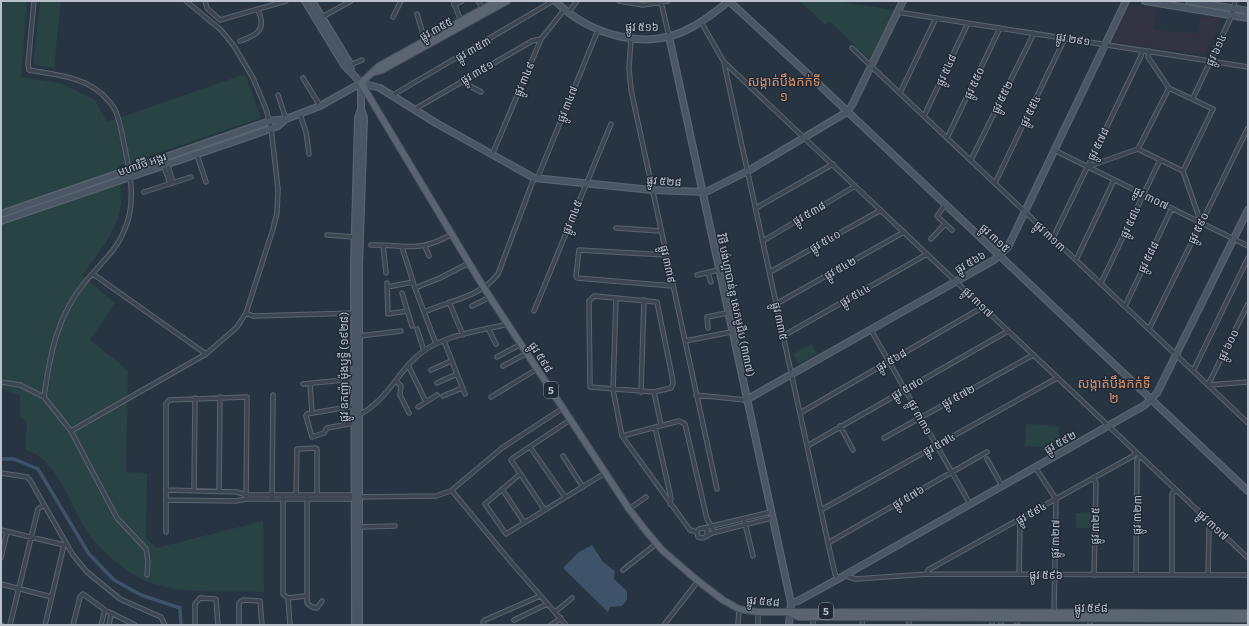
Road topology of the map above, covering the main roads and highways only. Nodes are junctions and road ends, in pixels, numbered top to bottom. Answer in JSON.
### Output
{"nodes":[{"id":1,"x":497,"y":1,"type":"edge"},
{"id":2,"x":507,"y":1,"type":"edge"},
{"id":3,"x":374,"y":72,"type":"junction"},
{"id":4,"x":361,"y":84,"type":"joint"},
{"id":5,"x":790,"y":613,"type":"junction"},
{"id":6,"x":1248,"y":613,"type":"edge"},
{"id":7,"x":863,"y":614,"type":"junction"},
{"id":8,"x":909,"y":614,"type":"junction"},
{"id":9,"x":1054,"y":615,"type":"junction"},
{"id":10,"x":1183,"y":615,"type":"junction"},
{"id":11,"x":1218,"y":615,"type":"junction"},
{"id":12,"x":1248,"y":619,"type":"edge"}],
"edges":[{"from":1,"to":3,"type":"main road","name":"ផ្លូវ ៣៥៥"},
{"from":2,"to":3,"type":"main road","name":"ផ្លូវ ៣៥៥"},
{"from":3,"to":4,"type":"main road","name":"ផ្លូវ ៣៥៥"},
{"from":4,"to":5,"type":"main road","name":"ផ្លូវ ៥៩៨","number":"5"},
{"from":5,"to":7,"type":"main road","name":"ផ្លូវ ៥៩៨","number":"5"},
{"from":5,"to":7,"type":"main road","name":"ផ្លូវ ៥៩៨","number":"5"},
{"from":6,"to":11,"type":"main road","name":"ផ្លូវ ៥៩៨","number":"5"},
{"from":7,"to":8,"type":"main road","name":"ផ្លូវ ៥៩៨","number":"5"},
{"from":8,"to":9,"type":"main road","name":"ផ្លូវ ៥៩៨","number":"5"},
{"from":8,"to":9,"type":"main road","name":"ផ្លូវ ៥៩៨","number":"5"},
{"from":9,"to":10,"type":"main road","name":"ផ្លូវ ៥៩៨","number":"5"},
{"from":9,"to":10,"type":"main road","name":"ផ្លូវ ៥៩៨","number":"5"},
{"from":10,"to":11,"type":"main road","name":"ផ្លូវ ៥៩៨","number":"5"},
{"from":11,"to":12,"type":"main road","name":"ផ្លូវ ៥៩៨","number":"5"}]}
